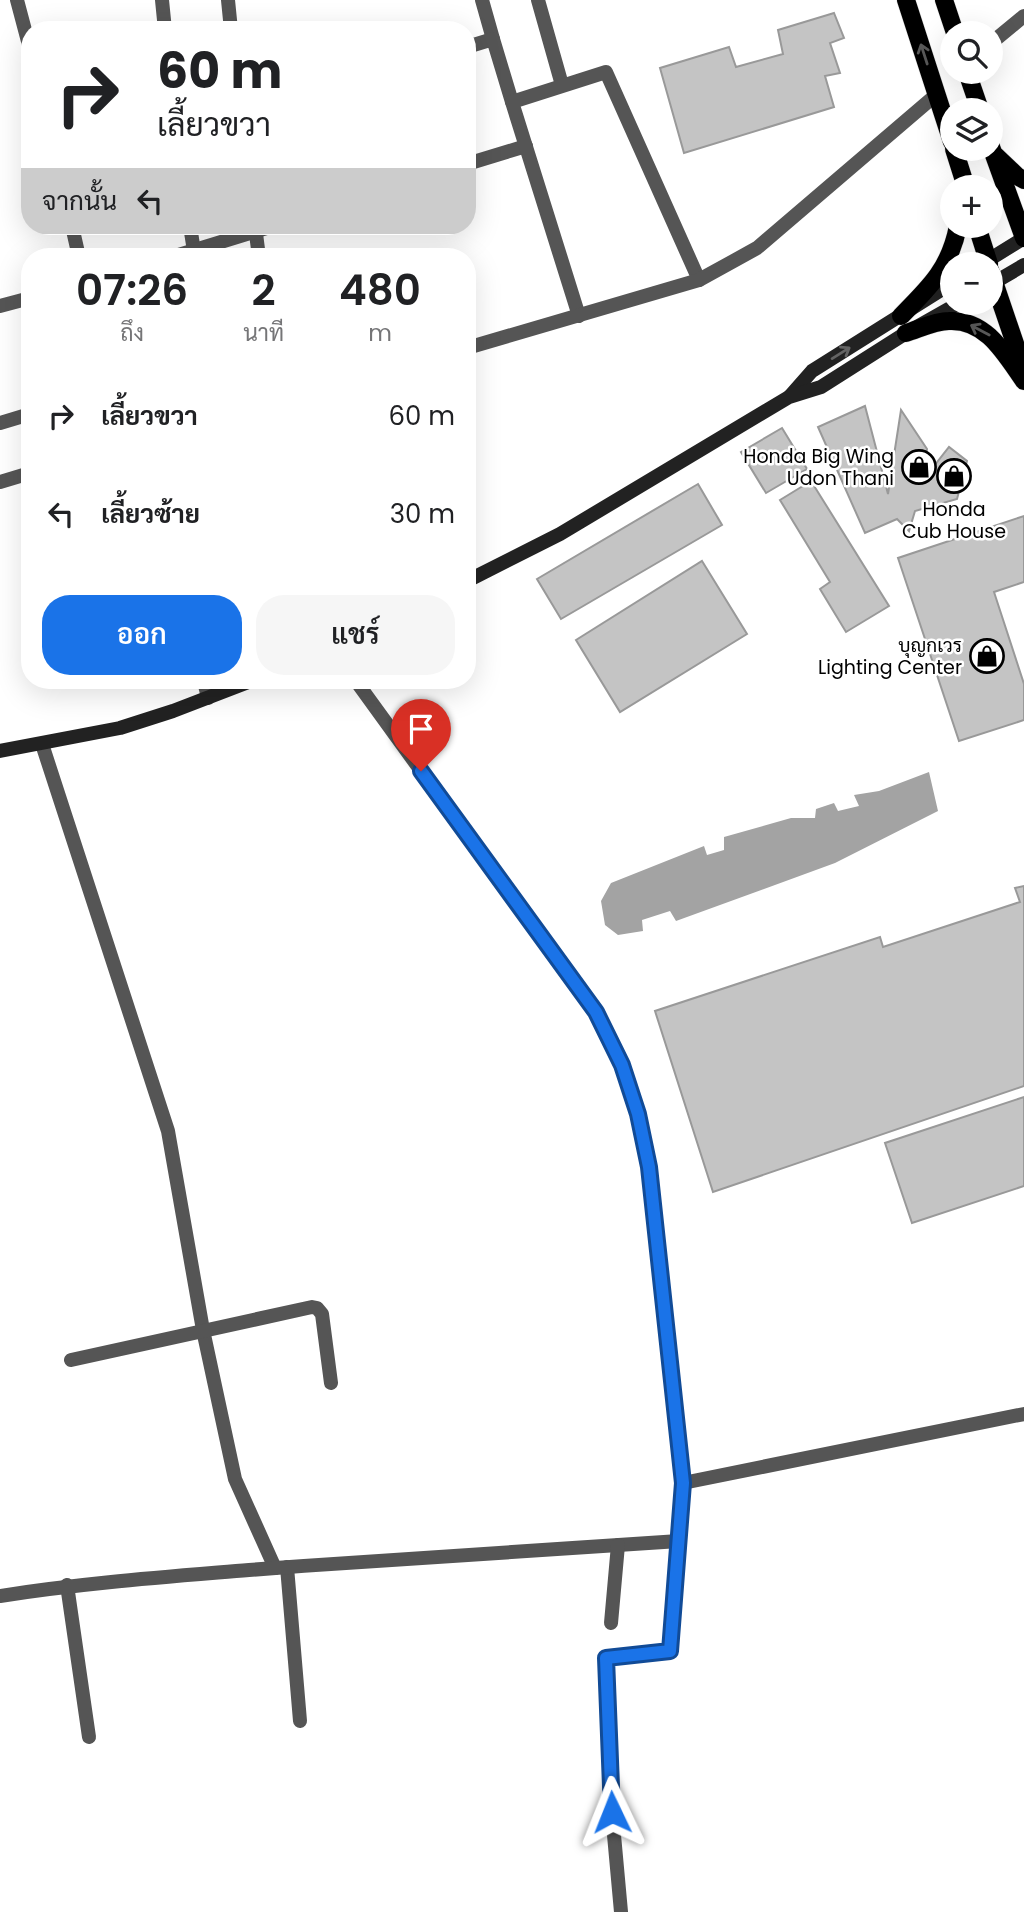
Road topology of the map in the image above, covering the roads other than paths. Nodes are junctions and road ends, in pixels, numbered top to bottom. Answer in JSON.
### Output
{"nodes":[{"id":1,"x":18,"y":0,"type":"edge"},
{"id":2,"x":162,"y":0,"type":"edge"},
{"id":3,"x":228,"y":0,"type":"edge"},
{"id":4,"x":482,"y":0,"type":"edge"},
{"id":5,"x":538,"y":0,"type":"edge"},
{"id":6,"x":906,"y":0,"type":"edge"},
{"id":7,"x":944,"y":0,"type":"edge"},
{"id":8,"x":1024,"y":16,"type":"edge"},
{"id":9,"x":23,"y":21,"type":"edge"},
{"id":10,"x":165,"y":21,"type":"edge"},
{"id":11,"x":230,"y":21,"type":"edge"},
{"id":12,"x":951,"y":21,"type":"edge"},
{"id":13,"x":1003,"y":33,"type":"edge"},
{"id":14,"x":493,"y":39,"type":"junction"},
{"id":15,"x":476,"y":44,"type":"edge"},
{"id":16,"x":562,"y":85,"type":"junction"},
{"id":17,"x":937,"y":94,"type":"junction"},
{"id":18,"x":512,"y":102,"type":"junction"},
{"id":19,"x":940,"y":104,"type":"edge"},
{"id":20,"x":526,"y":146,"type":"junction"},
{"id":21,"x":476,"y":161,"type":"edge"},
{"id":22,"x":996,"y":161,"type":"edge"},
{"id":23,"x":1003,"y":161,"type":"edge"},
{"id":24,"x":1024,"y":180,"type":"edge"},
{"id":25,"x":236,"y":235,"type":"edge"},
{"id":26,"x":955,"y":238,"type":"edge"},
{"id":27,"x":1024,"y":238,"type":"edge"},
{"id":28,"x":202,"y":248,"type":"edge"},
{"id":29,"x":1003,"y":258,"type":"edge"},
{"id":30,"x":1024,"y":265,"type":"edge"},
{"id":31,"x":1003,"y":269,"type":"edge"},
{"id":32,"x":699,"y":280,"type":"junction"},
{"id":33,"x":940,"y":294,"type":"edge"},
{"id":34,"x":21,"y":300,"type":"edge"},
{"id":35,"x":0,"y":306,"type":"edge"},
{"id":36,"x":940,"y":310,"type":"edge"},
{"id":37,"x":1003,"y":311,"type":"edge"},
{"id":38,"x":579,"y":316,"type":"junction"},
{"id":39,"x":903,"y":324,"type":"junction"},
{"id":40,"x":476,"y":345,"type":"edge"},
{"id":41,"x":1024,"y":370,"type":"edge"},
{"id":42,"x":1024,"y":380,"type":"edge"},
{"id":43,"x":21,"y":417,"type":"edge"},
{"id":44,"x":0,"y":423,"type":"edge"},
{"id":45,"x":21,"y":476,"type":"edge"},
{"id":46,"x":0,"y":482,"type":"edge"},
{"id":47,"x":476,"y":576,"type":"edge"},
{"id":48,"x":206,"y":689,"type":"edge"},
{"id":49,"x":231,"y":689,"type":"edge"},
{"id":50,"x":362,"y":689,"type":"edge"},
{"id":51,"x":208,"y":698,"type":"junction"},
{"id":52,"x":42,"y":744,"type":"junction"},
{"id":53,"x":0,"y":751,"type":"edge"},
{"id":54,"x":203,"y":1329,"type":"junction"},
{"id":55,"x":71,"y":1360,"type":"dead end"},
{"id":56,"x":331,"y":1383,"type":"dead end"},
{"id":57,"x":1024,"y":1414,"type":"edge"},
{"id":58,"x":683,"y":1483,"type":"junction"},
{"id":59,"x":679,"y":1541,"type":"junction"},
{"id":60,"x":618,"y":1545,"type":"junction"},
{"id":61,"x":281,"y":1568,"type":"junction"},
{"id":62,"x":67,"y":1585,"type":"junction"},
{"id":63,"x":0,"y":1596,"type":"edge"},
{"id":64,"x":611,"y":1623,"type":"dead end"},
{"id":65,"x":300,"y":1721,"type":"dead end"},
{"id":66,"x":89,"y":1737,"type":"dead end"},
{"id":67,"x":621,"y":1912,"type":"edge"}],
"edges":[{"from":1,"to":9,"type":"street"},
{"from":2,"to":10,"type":"street"},
{"from":3,"to":11,"type":"street"},
{"from":4,"to":14,"type":"street"},
{"from":5,"to":16,"type":"street"},
{"from":17,"to":6,"type":"main road","one_way":true},
{"from":7,"to":12,"type":"main road"},
{"from":8,"to":13,"type":"street"},
{"from":14,"to":15,"type":"street"},
{"from":14,"to":18,"type":"street"},
{"from":16,"to":18,"type":"street"},
{"from":16,"to":32,"type":"street"},
{"from":17,"to":19,"type":"main road"},
{"from":17,"to":32,"type":"street"},
{"from":18,"to":20,"type":"street"},
{"from":20,"to":21,"type":"street"},
{"from":20,"to":38,"type":"street"},
{"from":22,"to":27,"type":"main road"},
{"from":23,"to":24,"type":"main road"},
{"from":25,"to":28,"type":"street"},
{"from":26,"to":39,"type":"main road"},
{"from":27,"to":29,"type":"main road"},
{"from":30,"to":31,"type":"main road"},
{"from":32,"to":38,"type":"street"},
{"from":33,"to":39,"type":"main road"},
{"from":34,"to":35,"type":"street"},
{"from":36,"to":39,"type":"main road"},
{"from":37,"to":41,"type":"main road"},
{"from":38,"to":40,"type":"street"},
{"from":42,"to":39,"type":"main road","one_way":true},
{"from":39,"to":47,"type":"main road"},
{"from":43,"to":44,"type":"street"},
{"from":45,"to":46,"type":"street"},
{"from":48,"to":51,"type":"street"},
{"from":49,"to":51,"type":"main road"},
{"from":50,"to":58,"type":"street"},
{"from":51,"to":52,"type":"main road"},
{"from":52,"to":53,"type":"main road"},
{"from":52,"to":54,"type":"street"},
{"from":54,"to":55,"type":"street"},
{"from":54,"to":56,"type":"street"},
{"from":54,"to":61,"type":"street"},
{"from":57,"to":58,"type":"street"},
{"from":58,"to":59,"type":"street"},
{"from":59,"to":60,"type":"street"},
{"from":59,"to":67,"type":"street"},
{"from":60,"to":61,"type":"street"},
{"from":60,"to":64,"type":"street"},
{"from":61,"to":62,"type":"street"},
{"from":61,"to":65,"type":"street"},
{"from":62,"to":63,"type":"street"},
{"from":62,"to":66,"type":"street"}]}
